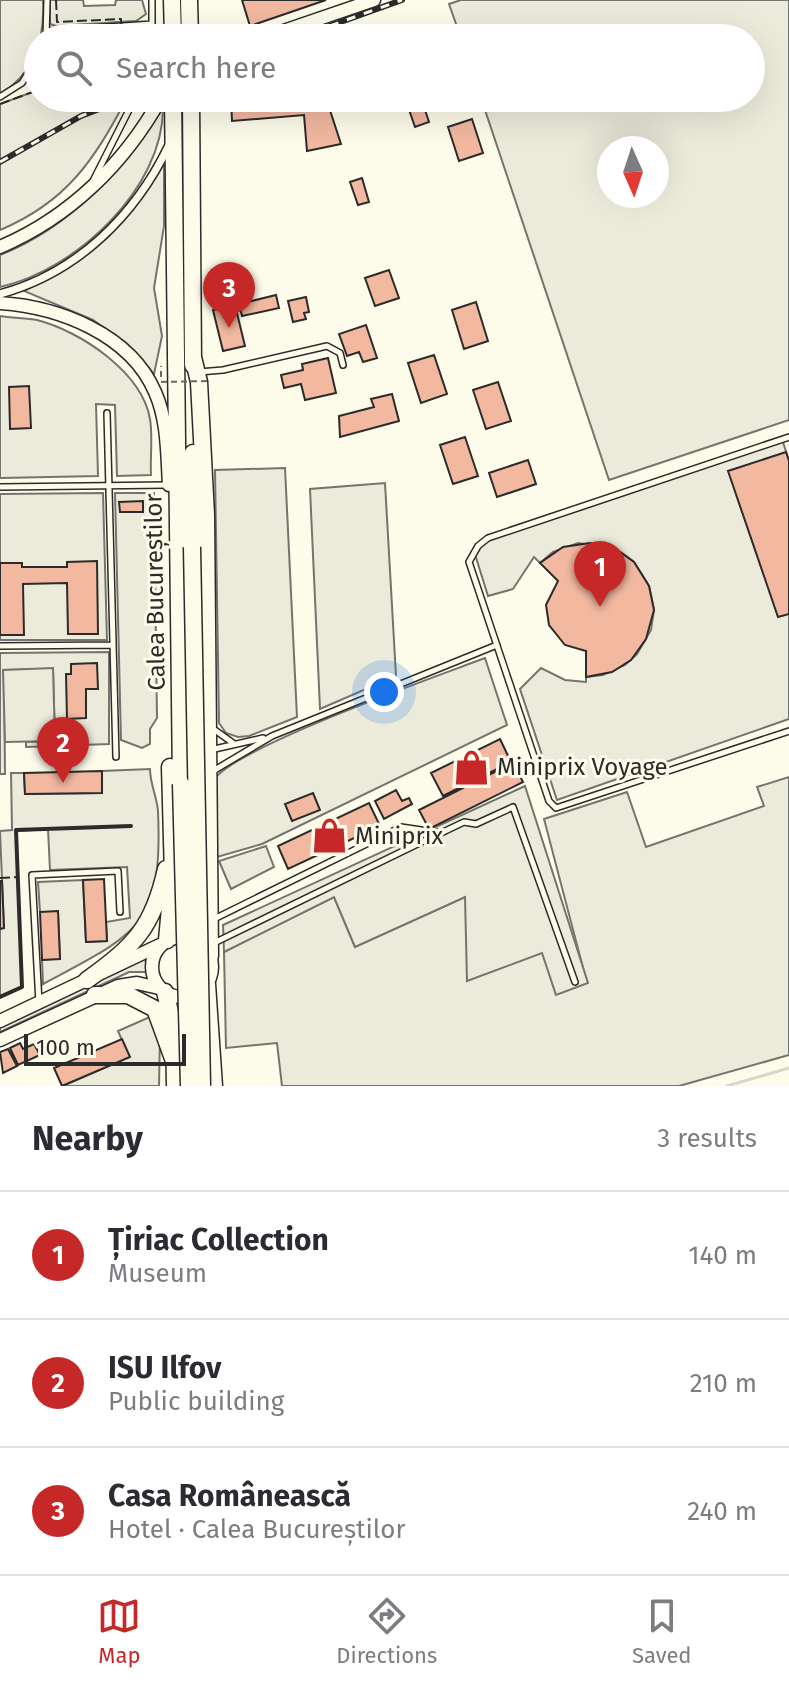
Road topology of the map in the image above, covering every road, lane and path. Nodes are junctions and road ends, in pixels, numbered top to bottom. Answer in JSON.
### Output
{"nodes":[{"id":1,"x":47,"y":0,"type":"edge"},
{"id":2,"x":152,"y":0,"type":"edge"},
{"id":3,"x":189,"y":0,"type":"edge"},
{"id":4,"x":374,"y":0,"type":"edge"},
{"id":5,"x":168,"y":2,"type":"edge"},
{"id":6,"x":47,"y":24,"type":"edge"},
{"id":7,"x":152,"y":24,"type":"edge"},
{"id":8,"x":171,"y":24,"type":"edge"},
{"id":9,"x":190,"y":24,"type":"edge"},
{"id":10,"x":304,"y":24,"type":"edge"},
{"id":11,"x":24,"y":80,"type":"edge"},
{"id":12,"x":0,"y":97,"type":"edge"},
{"id":13,"x":128,"y":112,"type":"edge"},
{"id":14,"x":152,"y":112,"type":"edge"},
{"id":15,"x":173,"y":112,"type":"edge"},
{"id":16,"x":191,"y":112,"type":"edge"},
{"id":17,"x":174,"y":136,"type":"junction"},
{"id":18,"x":84,"y":195,"type":"junction"},
{"id":19,"x":0,"y":247,"type":"edge"},
{"id":20,"x":0,"y":295,"type":"edge"},
{"id":21,"x":0,"y":303,"type":"edge"},
{"id":22,"x":47,"y":311,"type":"junction"},
{"id":23,"x":343,"y":365,"type":"dead end"},
{"id":24,"x":187,"y":367,"type":"junction"},
{"id":25,"x":107,"y":413,"type":"dead end"},
{"id":26,"x":789,"y":437,"type":"edge"},
{"id":27,"x":169,"y":485,"type":"junction"},
{"id":28,"x":109,"y":486,"type":"junction"},
{"id":29,"x":0,"y":487,"type":"edge"},
{"id":30,"x":186,"y":547,"type":"junction"},
{"id":31,"x":113,"y":645,"type":"junction"},
{"id":32,"x":497,"y":645,"type":"junction"},
{"id":33,"x":0,"y":646,"type":"edge"},
{"id":34,"x":209,"y":724,"type":"junction"},
{"id":35,"x":789,"y":731,"type":"edge"},
{"id":36,"x":272,"y":736,"type":"junction"},
{"id":37,"x":234,"y":744,"type":"junction"},
{"id":38,"x":209,"y":751,"type":"junction"},
{"id":39,"x":116,"y":757,"type":"dead end"},
{"id":40,"x":209,"y":777,"type":"junction"},
{"id":41,"x":209,"y":797,"type":"junction"},
{"id":42,"x":171,"y":798,"type":"junction"},
{"id":43,"x":188,"y":812,"type":"junction"},
{"id":44,"x":441,"y":833,"type":"junction"},
{"id":45,"x":172,"y":840,"type":"junction"},
{"id":46,"x":120,"y":912,"type":"dead end"},
{"id":47,"x":210,"y":922,"type":"junction"},
{"id":48,"x":190,"y":938,"type":"junction"},
{"id":49,"x":165,"y":942,"type":"junction"},
{"id":50,"x":210,"y":950,"type":"junction"},
{"id":51,"x":575,"y":982,"type":"dead end"},
{"id":52,"x":207,"y":984,"type":"junction"},
{"id":53,"x":91,"y":988,"type":"junction"},
{"id":54,"x":162,"y":990,"type":"junction"},
{"id":55,"x":39,"y":1003,"type":"junction"},
{"id":56,"x":0,"y":1021,"type":"edge"},
{"id":57,"x":0,"y":1040,"type":"edge"},
{"id":58,"x":175,"y":1064,"type":"junction"},
{"id":59,"x":175,"y":1086,"type":"edge"},
{"id":60,"x":189,"y":1086,"type":"edge"},
{"id":61,"x":202,"y":1086,"type":"edge"},
{"id":62,"x":214,"y":1086,"type":"edge"}],
"edges":[{"from":1,"to":6,"type":"lane"},
{"from":2,"to":7,"type":"lane"},
{"from":3,"to":9,"type":"highway"},
{"from":4,"to":10,"type":"street"},
{"from":5,"to":8,"type":"highway"},
{"from":11,"to":12,"type":"lane"},
{"from":13,"to":18,"type":"lane"},
{"from":14,"to":18,"type":"street"},
{"from":15,"to":17,"type":"highway","name":"Calea Bucureștilor"},
{"from":16,"to":24,"type":"highway","name":"Calea Bucureștilor"},
{"from":17,"to":20,"type":"street"},
{"from":17,"to":24,"type":"highway","name":"Calea Bucureștilor"},
{"from":18,"to":19,"type":"street"},
{"from":20,"to":22,"type":"street"},
{"from":21,"to":22,"type":"street"},
{"from":22,"to":27,"type":"street"},
{"from":23,"to":24,"type":"lane"},
{"from":24,"to":24,"type":"path","bridge":true},
{"from":24,"to":27,"type":"highway"},
{"from":24,"to":30,"type":"highway","name":"Calea Bucureștilor"},
{"from":24,"to":34,"type":"highway"},
{"from":25,"to":28,"type":"lane"},
{"from":26,"to":32,"type":"lane"},
{"from":27,"to":28,"type":"lane"},
{"from":27,"to":42,"type":"highway"},
{"from":28,"to":29,"type":"lane"},
{"from":28,"to":31,"type":"lane"},
{"from":30,"to":60,"type":"highway","name":"Calea Bucureștilor","bridge":true},
{"from":30,"to":61,"type":"highway","name":"Calea Bucureștilor","bridge":true},
{"from":31,"to":33,"type":"lane"},
{"from":31,"to":39,"type":"lane"},
{"from":32,"to":35,"type":"lane"},
{"from":32,"to":36,"type":"lane"},
{"from":34,"to":37,"type":"lane"},
{"from":34,"to":38,"type":"highway"},
{"from":36,"to":37,"type":"lane"},
{"from":36,"to":40,"type":"lane"},
{"from":37,"to":38,"type":"lane"},
{"from":38,"to":40,"type":"highway"},
{"from":38,"to":43,"type":"lane"},
{"from":40,"to":41,"type":"highway"},
{"from":41,"to":43,"type":"highway"},
{"from":41,"to":47,"type":"highway"},
{"from":42,"to":43,"type":"highway"},
{"from":42,"to":45,"type":"highway"},
{"from":43,"to":48,"type":"lane"},
{"from":44,"to":47,"type":"lane"},
{"from":44,"to":50,"type":"lane"},
{"from":44,"to":51,"type":"lane"},
{"from":45,"to":49,"type":"highway"},
{"from":45,"to":53,"type":"highway"},
{"from":46,"to":55,"type":"lane"},
{"from":47,"to":50,"type":"highway"},
{"from":48,"to":49,"type":"street"},
{"from":48,"to":50,"type":"street"},
{"from":49,"to":53,"type":"street"},
{"from":49,"to":54,"type":"street"},
{"from":50,"to":52,"type":"street"},
{"from":52,"to":54,"type":"street"},
{"from":52,"to":62,"type":"highway"},
{"from":53,"to":54,"type":"street"},
{"from":53,"to":55,"type":"street"},
{"from":53,"to":57,"type":"street"},
{"from":53,"to":58,"type":"highway"},
{"from":54,"to":58,"type":"highway"},
{"from":55,"to":56,"type":"street"},
{"from":58,"to":59,"type":"highway"}]}
